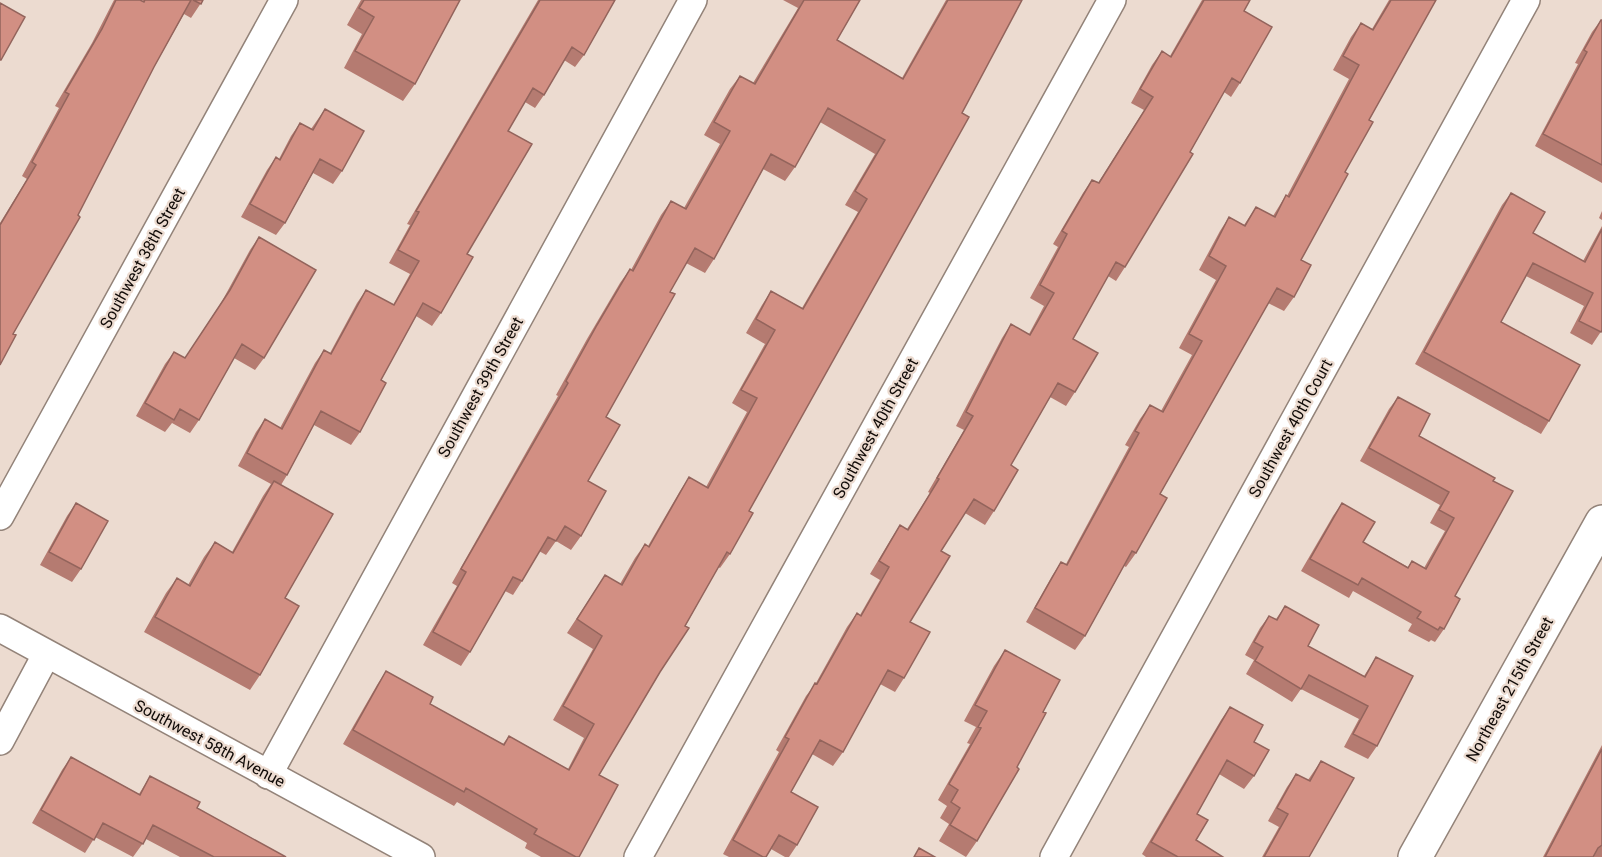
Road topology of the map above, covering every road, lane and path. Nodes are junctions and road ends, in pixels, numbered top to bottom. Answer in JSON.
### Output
{"nodes":[{"id":1,"x":284,"y":0,"type":"edge"},
{"id":2,"x":693,"y":0,"type":"edge"},
{"id":3,"x":1112,"y":0,"type":"edge"},
{"id":4,"x":1526,"y":0,"type":"edge"},
{"id":5,"x":0,"y":516,"type":"edge"},
{"id":6,"x":1602,"y":522,"type":"edge"},
{"id":7,"x":0,"y":628,"type":"edge"},
{"id":8,"x":46,"y":655,"type":"junction"},
{"id":9,"x":0,"y":741,"type":"edge"},
{"id":10,"x":268,"y":775,"type":"junction"},
{"id":11,"x":421,"y":857,"type":"edge"},
{"id":12,"x":638,"y":857,"type":"edge"},
{"id":13,"x":1054,"y":857,"type":"edge"},
{"id":14,"x":1415,"y":857,"type":"edge"}],
"edges":[{"from":1,"to":5,"type":"street","name":"Southwest 38th Street"},
{"from":2,"to":10,"type":"street","name":"Southwest 39th Street"},
{"from":3,"to":12,"type":"street","name":"Southwest 40th Street"},
{"from":4,"to":13,"type":"street","name":"Southwest 40th Court"},
{"from":6,"to":14,"type":"street","name":"Northeast 215th Street"},
{"from":7,"to":8,"type":"street","name":"Southwest 58th Avenue"},
{"from":8,"to":9,"type":"street"},
{"from":8,"to":10,"type":"street","name":"Southwest 58th Avenue"},
{"from":10,"to":11,"type":"street","name":"Southwest 58th Avenue"}]}
